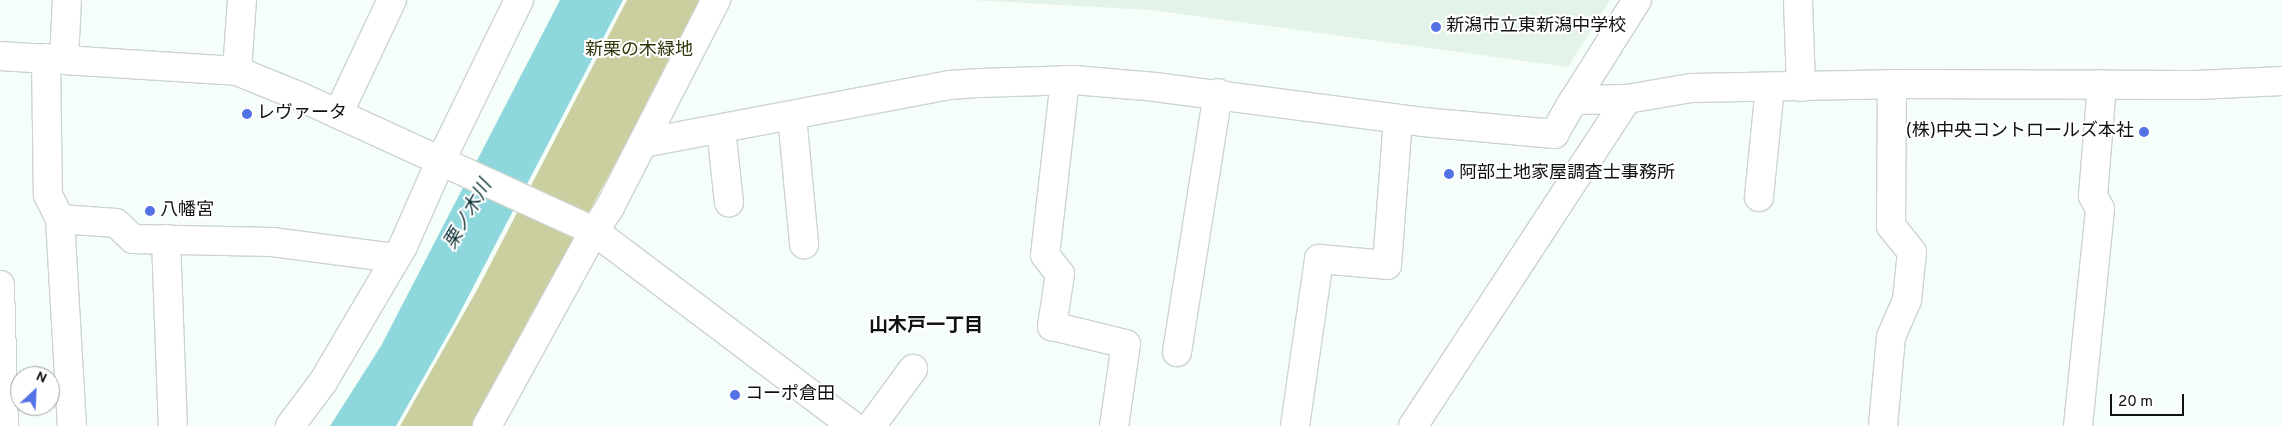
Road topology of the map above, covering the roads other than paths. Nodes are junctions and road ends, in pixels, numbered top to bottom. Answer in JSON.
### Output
{"nodes":[{"id":1,"x":67,"y":0,"type":"edge"},
{"id":2,"x":242,"y":0,"type":"edge"},
{"id":3,"x":392,"y":0,"type":"edge"},
{"id":4,"x":518,"y":0,"type":"edge"},
{"id":5,"x":716,"y":0,"type":"edge"},
{"id":6,"x":1637,"y":0,"type":"edge"},
{"id":7,"x":1798,"y":0,"type":"edge"},
{"id":8,"x":0,"y":56,"type":"edge"},
{"id":9,"x":55,"y":58,"type":"junction"},
{"id":10,"x":237,"y":71,"type":"junction"},
{"id":11,"x":1065,"y":80,"type":"junction"},
{"id":12,"x":2282,"y":81,"type":"edge"},
{"id":13,"x":1892,"y":84,"type":"junction"},
{"id":14,"x":2102,"y":84,"type":"junction"},
{"id":15,"x":1770,"y":87,"type":"junction"},
{"id":16,"x":1801,"y":87,"type":"junction"},
{"id":17,"x":1218,"y":93,"type":"junction"},
{"id":18,"x":1627,"y":99,"type":"junction"},
{"id":19,"x":1574,"y":100,"type":"junction"},
{"id":20,"x":338,"y":114,"type":"junction"},
{"id":21,"x":792,"y":116,"type":"junction"},
{"id":22,"x":1398,"y":119,"type":"junction"},
{"id":23,"x":721,"y":129,"type":"junction"},
{"id":24,"x":643,"y":143,"type":"junction"},
{"id":25,"x":440,"y":162,"type":"junction"},
{"id":26,"x":1758,"y":196,"type":"dead end"},
{"id":27,"x":729,"y":203,"type":"dead end"},
{"id":28,"x":60,"y":219,"type":"junction"},
{"id":29,"x":594,"y":231,"type":"junction"},
{"id":30,"x":166,"y":240,"type":"junction"},
{"id":31,"x":804,"y":244,"type":"dead end"},
{"id":32,"x":396,"y":258,"type":"junction"},
{"id":33,"x":0,"y":284,"type":"edge"},
{"id":34,"x":1177,"y":352,"type":"dead end"},
{"id":35,"x":913,"y":369,"type":"dead end"},
{"id":36,"x":4,"y":426,"type":"edge"},
{"id":37,"x":72,"y":426,"type":"edge"},
{"id":38,"x":173,"y":426,"type":"edge"},
{"id":39,"x":290,"y":426,"type":"edge"},
{"id":40,"x":487,"y":426,"type":"edge"},
{"id":41,"x":853,"y":426,"type":"edge"},
{"id":42,"x":870,"y":426,"type":"edge"},
{"id":43,"x":1114,"y":426,"type":"edge"},
{"id":44,"x":1295,"y":426,"type":"edge"},
{"id":45,"x":1413,"y":426,"type":"edge"},
{"id":46,"x":1883,"y":426,"type":"edge"},
{"id":47,"x":2078,"y":426,"type":"edge"}],
"edges":[{"from":1,"to":9,"type":"street"},
{"from":2,"to":10,"type":"street"},
{"from":3,"to":20,"type":"street"},
{"from":4,"to":25,"type":"street"},
{"from":5,"to":24,"type":"street"},
{"from":6,"to":19,"type":"street"},
{"from":7,"to":16,"type":"street"},
{"from":8,"to":9,"type":"street"},
{"from":9,"to":10,"type":"street"},
{"from":9,"to":28,"type":"street"},
{"from":10,"to":20,"type":"street"},
{"from":11,"to":17,"type":"street"},
{"from":11,"to":21,"type":"street"},
{"from":11,"to":43,"type":"street"},
{"from":12,"to":14,"type":"street"},
{"from":13,"to":14,"type":"street"},
{"from":13,"to":16,"type":"street"},
{"from":13,"to":46,"type":"street"},
{"from":14,"to":47,"type":"street"},
{"from":15,"to":16,"type":"street"},
{"from":15,"to":18,"type":"street"},
{"from":15,"to":26,"type":"street"},
{"from":17,"to":22,"type":"street"},
{"from":17,"to":34,"type":"street"},
{"from":18,"to":19,"type":"street"},
{"from":18,"to":45,"type":"street"},
{"from":19,"to":22,"type":"street"},
{"from":20,"to":25,"type":"street"},
{"from":21,"to":23,"type":"street"},
{"from":21,"to":31,"type":"street"},
{"from":22,"to":44,"type":"street"},
{"from":23,"to":24,"type":"street"},
{"from":23,"to":27,"type":"street"},
{"from":24,"to":29,"type":"street"},
{"from":25,"to":29,"type":"street"},
{"from":25,"to":32,"type":"street"},
{"from":28,"to":30,"type":"street"},
{"from":28,"to":37,"type":"street"},
{"from":29,"to":40,"type":"street"},
{"from":29,"to":41,"type":"street"},
{"from":30,"to":32,"type":"street"},
{"from":30,"to":38,"type":"street"},
{"from":32,"to":39,"type":"street"},
{"from":33,"to":36,"type":"street"},
{"from":35,"to":42,"type":"street"}]}
